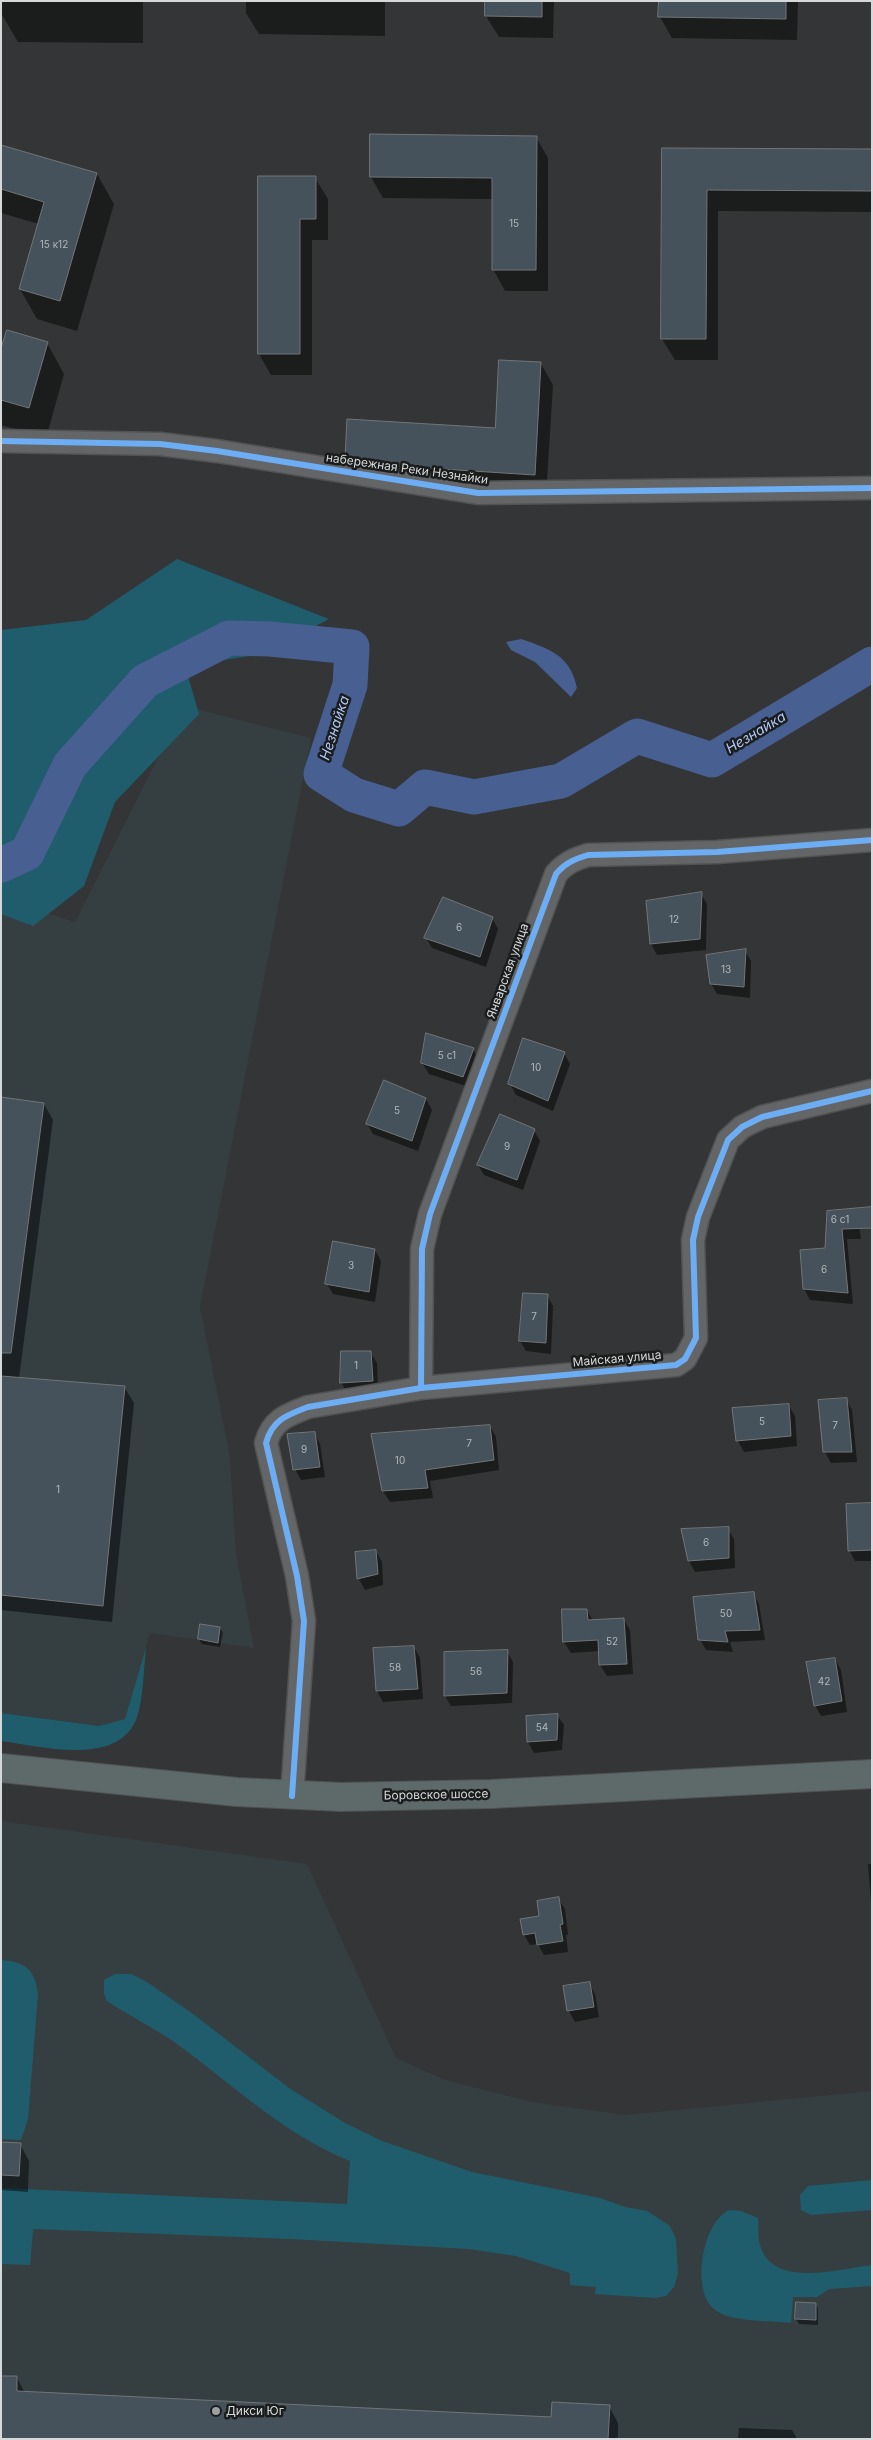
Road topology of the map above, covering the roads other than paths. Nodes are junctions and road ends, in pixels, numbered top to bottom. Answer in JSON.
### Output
{"nodes":[{"id":1,"x":1,"y":441,"type":"edge"},
{"id":2,"x":872,"y":488,"type":"edge"},
{"id":3,"x":872,"y":840,"type":"edge"},
{"id":4,"x":872,"y":1091,"type":"edge"},
{"id":5,"x":421,"y":1388,"type":"junction"},
{"id":6,"x":1,"y":1768,"type":"edge"},
{"id":7,"x":872,"y":1774,"type":"edge"},
{"id":8,"x":292,"y":1796,"type":"junction"}],
"edges":[{"from":1,"to":2,"type":"street","name":"набережная Реки Незнайки"},
{"from":3,"to":5,"type":"street","name":"Январская улица"},
{"from":4,"to":5,"type":"street","name":"Майская улица"},
{"from":5,"to":8,"type":"street","name":"Майская улица"},
{"from":6,"to":8,"type":"main road","name":"Боровское шоссе"},
{"from":7,"to":8,"type":"main road","name":"Боровское шоссе"}]}
